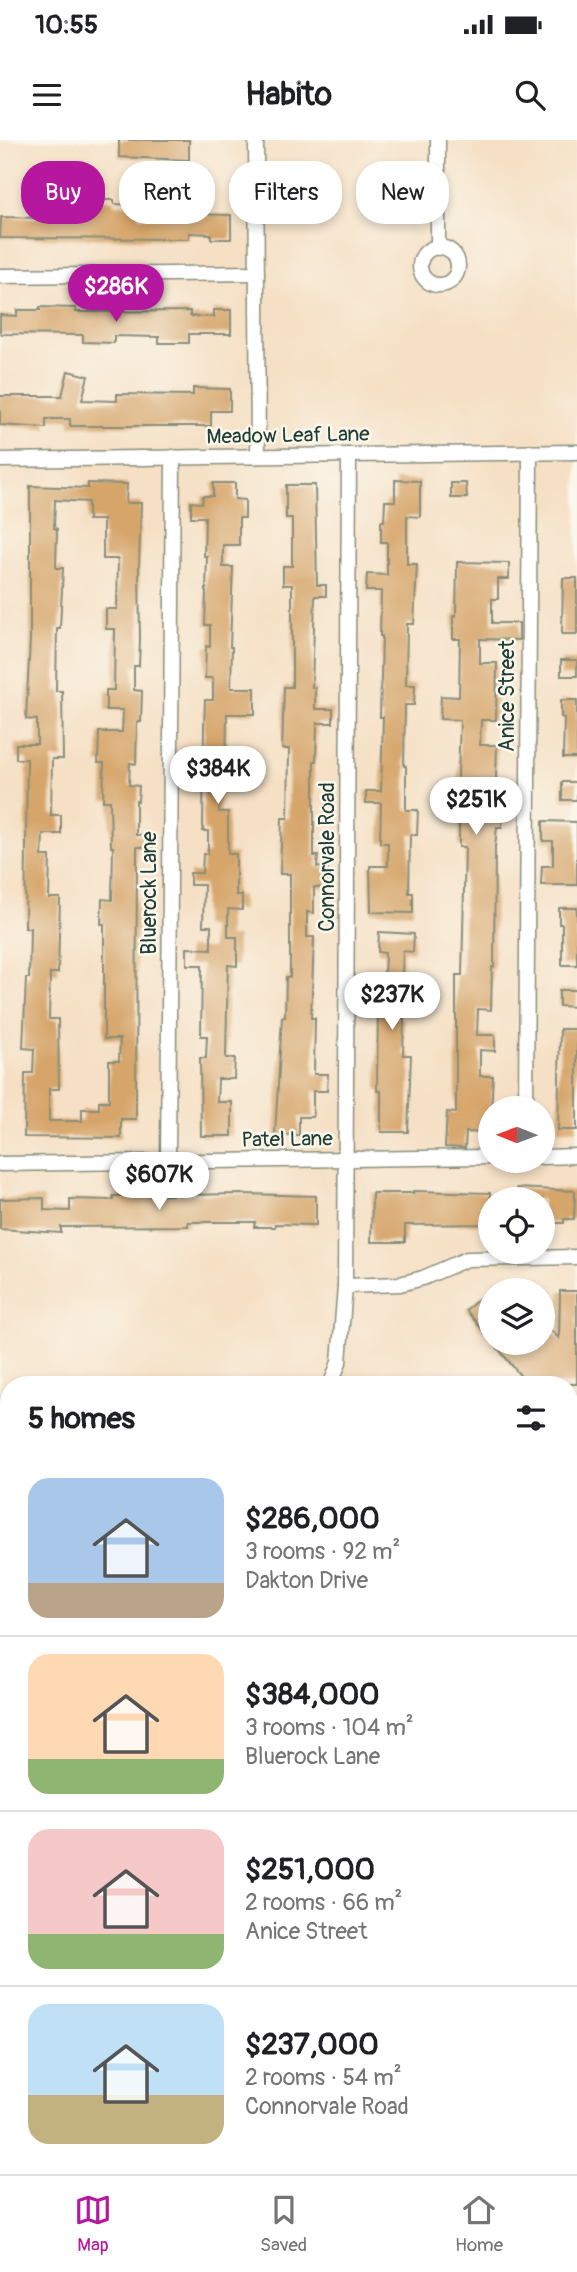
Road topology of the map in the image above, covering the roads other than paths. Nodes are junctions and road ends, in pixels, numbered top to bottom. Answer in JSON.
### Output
{"nodes":[{"id":1,"x":256,"y":140,"type":"edge"},
{"id":2,"x":438,"y":140,"type":"edge"},
{"id":3,"x":438,"y":248,"type":"dead end"},
{"id":4,"x":257,"y":273,"type":"junction"},
{"id":5,"x":0,"y":276,"type":"edge"},
{"id":6,"x":530,"y":452,"type":"junction"},
{"id":7,"x":577,"y":452,"type":"edge"},
{"id":8,"x":349,"y":455,"type":"junction"},
{"id":9,"x":258,"y":456,"type":"junction"},
{"id":10,"x":173,"y":457,"type":"junction"},
{"id":11,"x":0,"y":460,"type":"edge"},
{"id":12,"x":526,"y":1096,"type":"edge"},
{"id":13,"x":577,"y":1156,"type":"edge"},
{"id":14,"x":478,"y":1157,"type":"edge"},
{"id":15,"x":555,"y":1157,"type":"edge"},
{"id":16,"x":346,"y":1159,"type":"junction"},
{"id":17,"x":168,"y":1161,"type":"junction"},
{"id":18,"x":0,"y":1164,"type":"edge"},
{"id":19,"x":577,"y":1257,"type":"edge"},
{"id":20,"x":345,"y":1286,"type":"junction"},
{"id":21,"x":334,"y":1376,"type":"edge"}],
"edges":[{"from":1,"to":4,"type":"street"},
{"from":2,"to":3,"type":"street"},
{"from":4,"to":5,"type":"street"},
{"from":4,"to":9,"type":"street"},
{"from":6,"to":7,"type":"street","name":"Meadow Leaf Lane"},
{"from":6,"to":8,"type":"street","name":"Meadow Leaf Lane"},
{"from":6,"to":12,"type":"street","name":"Anice Street"},
{"from":8,"to":9,"type":"street","name":"Meadow Leaf Lane"},
{"from":8,"to":16,"type":"street","name":"Connorvale Road"},
{"from":9,"to":10,"type":"street","name":"Meadow Leaf Lane"},
{"from":10,"to":11,"type":"street","name":"Meadow Leaf Lane"},
{"from":10,"to":17,"type":"street","name":"Bluerock Lane"},
{"from":13,"to":15,"type":"street"},
{"from":14,"to":16,"type":"street","name":"Patel Lane"},
{"from":16,"to":17,"type":"street","name":"Patel Lane"},
{"from":16,"to":20,"type":"street","name":"Connorvale Road"},
{"from":17,"to":18,"type":"street","name":"Patel Lane"},
{"from":19,"to":20,"type":"street"},
{"from":20,"to":21,"type":"street","name":"Connorvale Road"}]}
